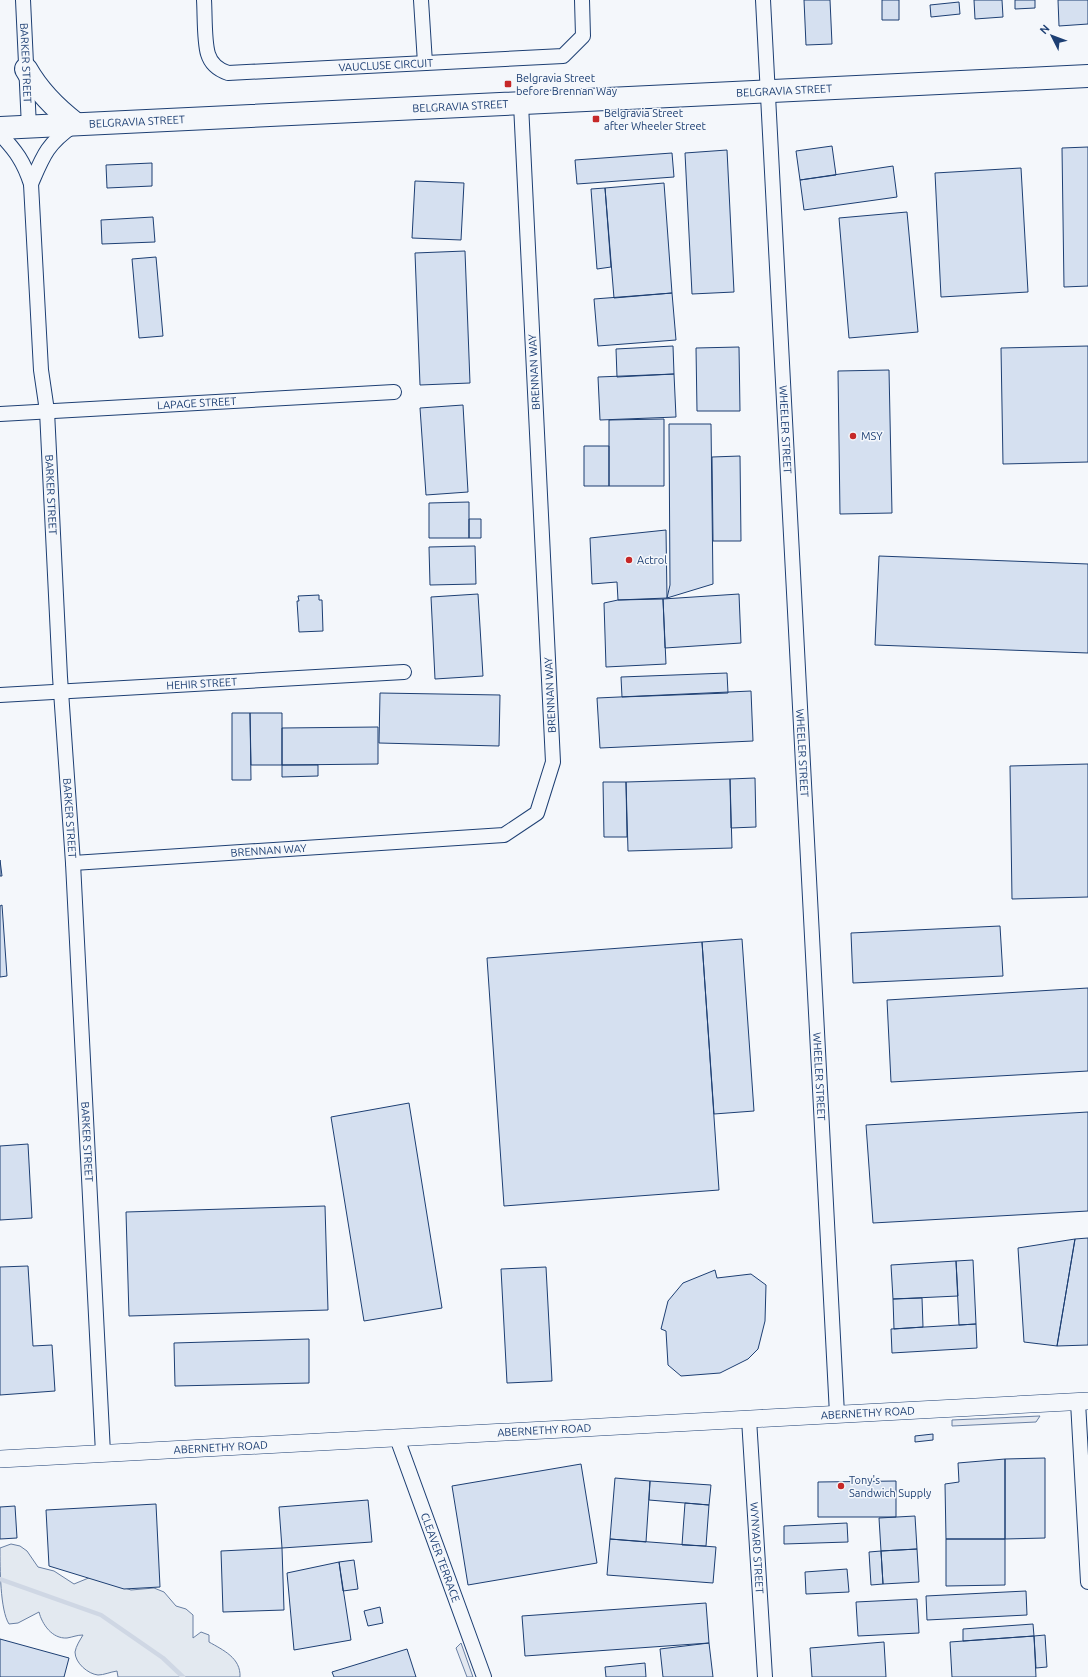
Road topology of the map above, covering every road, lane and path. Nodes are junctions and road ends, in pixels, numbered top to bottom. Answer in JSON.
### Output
{"nodes":[{"id":1,"x":23,"y":0,"type":"edge"},
{"id":2,"x":204,"y":0,"type":"edge"},
{"id":3,"x":421,"y":0,"type":"edge"},
{"id":4,"x":582,"y":0,"type":"edge"},
{"id":5,"x":763,"y":0,"type":"edge"},
{"id":6,"x":425,"y":63,"type":"junction"},
{"id":7,"x":26,"y":69,"type":"junction"},
{"id":8,"x":1088,"y":76,"type":"edge"},
{"id":9,"x":767,"y":92,"type":"junction"},
{"id":10,"x":521,"y":104,"type":"junction"},
{"id":11,"x":76,"y":124,"type":"junction"},
{"id":12,"x":29,"y":127,"type":"junction"},
{"id":13,"x":0,"y":128,"type":"edge"},
{"id":14,"x":0,"y":134,"type":"edge"},
{"id":15,"x":31,"y":184,"type":"junction"},
{"id":16,"x":394,"y":392,"type":"dead end"},
{"id":17,"x":47,"y":411,"type":"junction"},
{"id":18,"x":0,"y":414,"type":"edge"},
{"id":19,"x":404,"y":672,"type":"dead end"},
{"id":20,"x":61,"y":692,"type":"junction"},
{"id":21,"x":0,"y":695,"type":"edge"},
{"id":22,"x":73,"y":863,"type":"junction"},
{"id":23,"x":1083,"y":1401,"type":"edge"},
{"id":24,"x":837,"y":1414,"type":"junction"},
{"id":25,"x":749,"y":1419,"type":"junction"},
{"id":26,"x":397,"y":1438,"type":"junction"},
{"id":27,"x":103,"y":1453,"type":"junction"},
{"id":28,"x":0,"y":1459,"type":"edge"},
{"id":29,"x":1088,"y":1582,"type":"edge"},
{"id":30,"x":484,"y":1677,"type":"edge"},
{"id":31,"x":765,"y":1677,"type":"edge"}],
"edges":[{"from":1,"to":7,"type":"street","name":"BARKER STREET"},
{"from":2,"to":6,"type":"street","name":"VAUCLUSE CIRCUIT"},
{"from":3,"to":6,"type":"street"},
{"from":4,"to":6,"type":"street","name":"VAUCLUSE CIRCUIT"},
{"from":5,"to":9,"type":"street","name":"WHEELER STREET"},
{"from":7,"to":11,"type":"main road"},
{"from":7,"to":12,"type":"street","name":"BARKER STREET"},
{"from":8,"to":9,"type":"main road","name":"BELGRAVIA STREET"},
{"from":9,"to":10,"type":"main road","name":"BELGRAVIA STREET"},
{"from":9,"to":24,"type":"street","name":"WHEELER STREET"},
{"from":10,"to":11,"type":"main road","name":"BELGRAVIA STREET"},
{"from":10,"to":22,"type":"street","name":"BRENNAN WAY"},
{"from":11,"to":12,"type":"main road","name":"BELGRAVIA STREET"},
{"from":11,"to":15,"type":"street","name":"BARKER STREET"},
{"from":12,"to":13,"type":"main road","name":"BELGRAVIA STREET"},
{"from":14,"to":15,"type":"street","name":"BARKER STREET"},
{"from":15,"to":17,"type":"street","name":"BARKER STREET"},
{"from":16,"to":17,"type":"street","name":"LAPAGE STREET"},
{"from":17,"to":18,"type":"street","name":"LAPAGE STREET"},
{"from":17,"to":20,"type":"street","name":"BARKER STREET"},
{"from":19,"to":20,"type":"street","name":"HEHIR STREET"},
{"from":20,"to":21,"type":"street","name":"HEHIR STREET"},
{"from":20,"to":22,"type":"street","name":"BARKER STREET"},
{"from":22,"to":27,"type":"street","name":"BARKER STREET"},
{"from":23,"to":24,"type":"street","name":"ABERNETHY ROAD"},
{"from":23,"to":29,"type":"street"},
{"from":24,"to":25,"type":"street","name":"ABERNETHY ROAD"},
{"from":25,"to":26,"type":"street","name":"ABERNETHY ROAD"},
{"from":25,"to":31,"type":"street","name":"WYNYARD STREET"},
{"from":26,"to":27,"type":"street","name":"ABERNETHY ROAD"},
{"from":26,"to":30,"type":"street","name":"CLEAVER TERRACE"},
{"from":27,"to":28,"type":"street","name":"ABERNETHY ROAD"}]}
